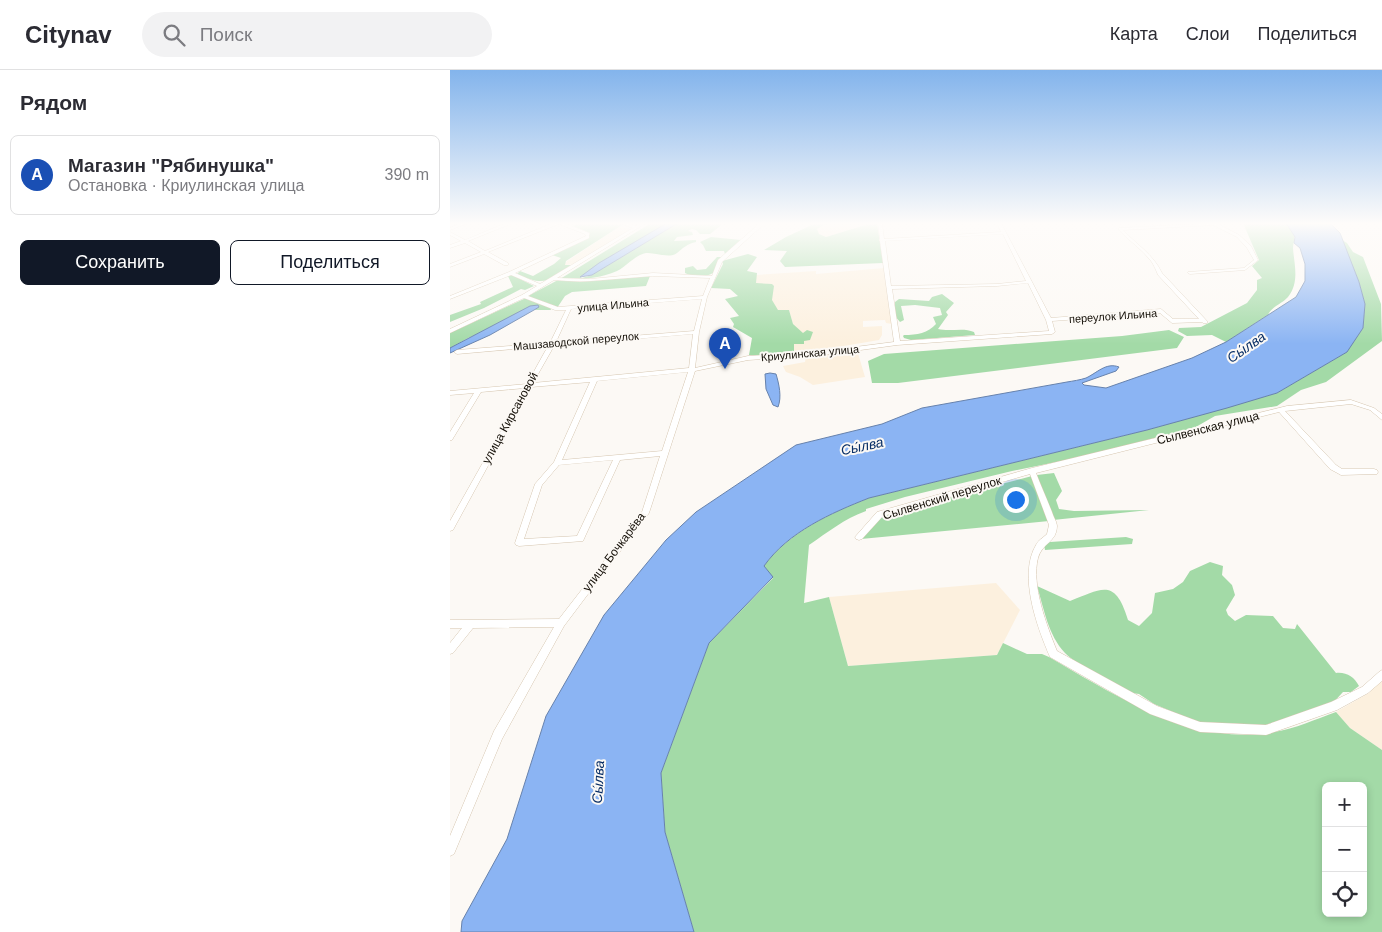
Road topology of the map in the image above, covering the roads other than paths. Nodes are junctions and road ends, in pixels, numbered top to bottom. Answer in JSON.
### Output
{"nodes":[{"id":1,"x":533,"y":263,"type":"edge"},
{"id":2,"x":581,"y":263,"type":"edge"},
{"id":3,"x":719,"y":263,"type":"edge"},
{"id":4,"x":885,"y":263,"type":"edge"},
{"id":5,"x":1019,"y":263,"type":"edge"},
{"id":6,"x":1155,"y":263,"type":"edge"},
{"id":7,"x":1252,"y":263,"type":"edge"},
{"id":8,"x":1190,"y":273,"type":"dead end"},
{"id":9,"x":511,"y":274,"type":"junction"},
{"id":10,"x":713,"y":278,"type":"junction"},
{"id":11,"x":556,"y":279,"type":"junction"},
{"id":12,"x":1028,"y":282,"type":"junction"},
{"id":13,"x":541,"y":286,"type":"junction"},
{"id":14,"x":889,"y":288,"type":"junction"},
{"id":15,"x":524,"y":296,"type":"junction"},
{"id":16,"x":705,"y":297,"type":"junction"},
{"id":17,"x":450,"y":298,"type":"edge"},
{"id":18,"x":569,"y":308,"type":"junction"},
{"id":19,"x":1048,"y":320,"type":"junction"},
{"id":20,"x":450,"y":331,"type":"edge"},
{"id":21,"x":696,"y":332,"type":"junction"},
{"id":22,"x":553,"y":342,"type":"junction"},
{"id":23,"x":897,"y":343,"type":"junction"},
{"id":24,"x":457,"y":352,"type":"dead end"},
{"id":25,"x":692,"y":370,"type":"junction"},
{"id":26,"x":594,"y":380,"type":"junction"},
{"id":27,"x":528,"y":386,"type":"junction"},
{"id":28,"x":479,"y":390,"type":"junction"},
{"id":29,"x":450,"y":393,"type":"edge"},
{"id":30,"x":1281,"y":410,"type":"junction"},
{"id":31,"x":1382,"y":418,"type":"edge"},
{"id":32,"x":450,"y":438,"type":"edge"},
{"id":33,"x":664,"y":453,"type":"junction"},
{"id":34,"x":617,"y":459,"type":"junction"},
{"id":35,"x":557,"y":463,"type":"junction"},
{"id":36,"x":1032,"y":471,"type":"junction"},
{"id":37,"x":1374,"y":472,"type":"dead end"},
{"id":38,"x":450,"y":528,"type":"edge"},
{"id":39,"x":859,"y":537,"type":"dead end"},
{"id":40,"x":561,"y":623,"type":"junction"},
{"id":41,"x":450,"y":624,"type":"edge"},
{"id":42,"x":470,"y":625,"type":"junction"},
{"id":43,"x":450,"y":650,"type":"edge"},
{"id":44,"x":1382,"y":675,"type":"edge"},
{"id":45,"x":450,"y":850,"type":"edge"}],
"edges":[{"from":1,"to":9,"type":"street"},
{"from":2,"to":11,"type":"street"},
{"from":3,"to":10,"type":"street","name":"улица Бочкарёва"},
{"from":4,"to":14,"type":"street"},
{"from":5,"to":12,"type":"street"},
{"from":6,"to":19,"type":"street","name":"переулок Ильина"},
{"from":7,"to":8,"type":"street"},
{"from":9,"to":13,"type":"street"},
{"from":9,"to":17,"type":"street"},
{"from":10,"to":11,"type":"street"},
{"from":10,"to":16,"type":"street","name":"улица Бочкарёва"},
{"from":11,"to":13,"type":"street"},
{"from":12,"to":14,"type":"street"},
{"from":12,"to":19,"type":"street"},
{"from":13,"to":15,"type":"street"},
{"from":14,"to":23,"type":"street"},
{"from":15,"to":18,"type":"street","name":"улица Ильина"},
{"from":15,"to":20,"type":"street"},
{"from":16,"to":18,"type":"street","name":"улица Ильина"},
{"from":16,"to":21,"type":"street","name":"улица Бочкарёва"},
{"from":18,"to":22,"type":"street","name":"улица Кирсановой"},
{"from":19,"to":23,"type":"street","name":"Криулинская улица"},
{"from":21,"to":22,"type":"street","name":"Машзаводской переулок"},
{"from":21,"to":25,"type":"street","name":"улица Бочкарёва"},
{"from":22,"to":24,"type":"street","name":"Машзаводской переулок"},
{"from":22,"to":27,"type":"street","name":"улица Кирсановой"},
{"from":23,"to":25,"type":"street","name":"Криулинская улица"},
{"from":25,"to":26,"type":"street","name":"Криулинская улица"},
{"from":25,"to":33,"type":"street","name":"улица Бочкарёва"},
{"from":26,"to":27,"type":"street","name":"Криулинская улица"},
{"from":26,"to":35,"type":"street"},
{"from":27,"to":28,"type":"street","name":"Криулинская улица"},
{"from":27,"to":38,"type":"street","name":"улица Кирсановой"},
{"from":28,"to":29,"type":"street","name":"Криулинская улица"},
{"from":28,"to":32,"type":"street"},
{"from":30,"to":31,"type":"street","name":"Сылвенская улица"},
{"from":30,"to":36,"type":"street","name":"Сылвенская улица"},
{"from":30,"to":37,"type":"street"},
{"from":33,"to":34,"type":"street"},
{"from":33,"to":40,"type":"street","name":"улица Бочкарёва"},
{"from":34,"to":35,"type":"street"},
{"from":34,"to":35,"type":"street"},
{"from":36,"to":39,"type":"street","name":"Сылвенский переулок"},
{"from":36,"to":44,"type":"street"},
{"from":40,"to":42,"type":"street"},
{"from":40,"to":45,"type":"street","name":"улица Бочкарёва"},
{"from":41,"to":42,"type":"street"},
{"from":42,"to":43,"type":"street"}]}
